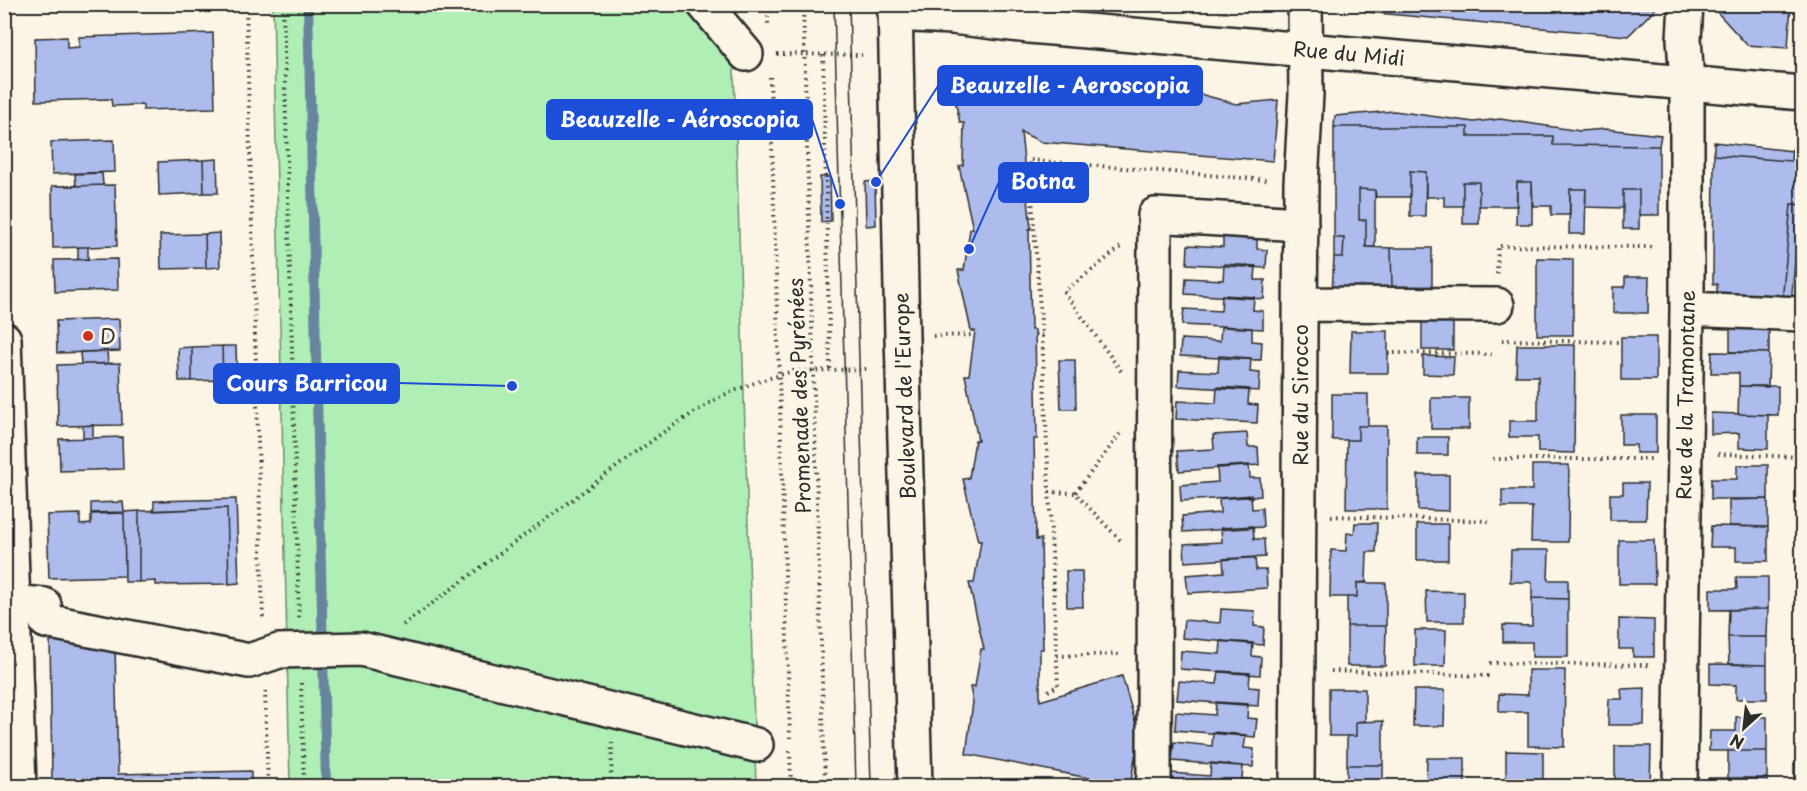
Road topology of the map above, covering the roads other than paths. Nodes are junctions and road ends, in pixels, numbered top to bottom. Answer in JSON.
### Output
{"nodes":[{"id":1,"x":704,"y":4,"type":"edge"},
{"id":2,"x":1305,"y":4,"type":"edge"},
{"id":3,"x":1686,"y":4,"type":"edge"},
{"id":4,"x":895,"y":9,"type":"edge"},
{"id":5,"x":1304,"y":49,"type":"junction"},
{"id":6,"x":761,"y":51,"type":"road end"},
{"id":7,"x":1687,"y":82,"type":"junction"},
{"id":8,"x":1803,"y":93,"type":"edge"},
{"id":9,"x":1301,"y":224,"type":"junction"},
{"id":10,"x":1300,"y":304,"type":"junction"},
{"id":11,"x":1497,"y":304,"type":"road end"},
{"id":12,"x":1687,"y":309,"type":"junction"},
{"id":13,"x":1803,"y":314,"type":"edge"},
{"id":14,"x":4,"y":339,"type":"edge"},
{"id":15,"x":23,"y":603,"type":"dead end"},
{"id":16,"x":756,"y":745,"type":"dead end"},
{"id":17,"x":19,"y":786,"type":"edge"},
{"id":18,"x":919,"y":786,"type":"edge"},
{"id":19,"x":1152,"y":786,"type":"edge"},
{"id":20,"x":1297,"y":786,"type":"edge"},
{"id":21,"x":1680,"y":786,"type":"edge"}],
"edges":[{"from":1,"to":6,"type":"street"},
{"from":2,"to":5,"type":"street","name":"Rue du Sirocco"},
{"from":3,"to":7,"type":"street","name":"Rue de la Tramontane"},
{"from":4,"to":5,"type":"street","name":"Rue du Midi"},
{"from":4,"to":18,"type":"street","name":"Boulevard de l'Europe"},
{"from":5,"to":7,"type":"street","name":"Rue du Midi"},
{"from":5,"to":9,"type":"street","name":"Rue du Sirocco"},
{"from":7,"to":8,"type":"street","name":"Rue du Midi"},
{"from":7,"to":12,"type":"street","name":"Rue de la Tramontane"},
{"from":9,"to":10,"type":"street","name":"Rue du Sirocco"},
{"from":9,"to":19,"type":"street"},
{"from":10,"to":11,"type":"street"},
{"from":10,"to":20,"type":"street","name":"Rue du Sirocco"},
{"from":12,"to":13,"type":"street"},
{"from":12,"to":21,"type":"street","name":"Rue de la Tramontane"},
{"from":14,"to":17,"type":"street"},
{"from":15,"to":16,"type":"street"}]}
